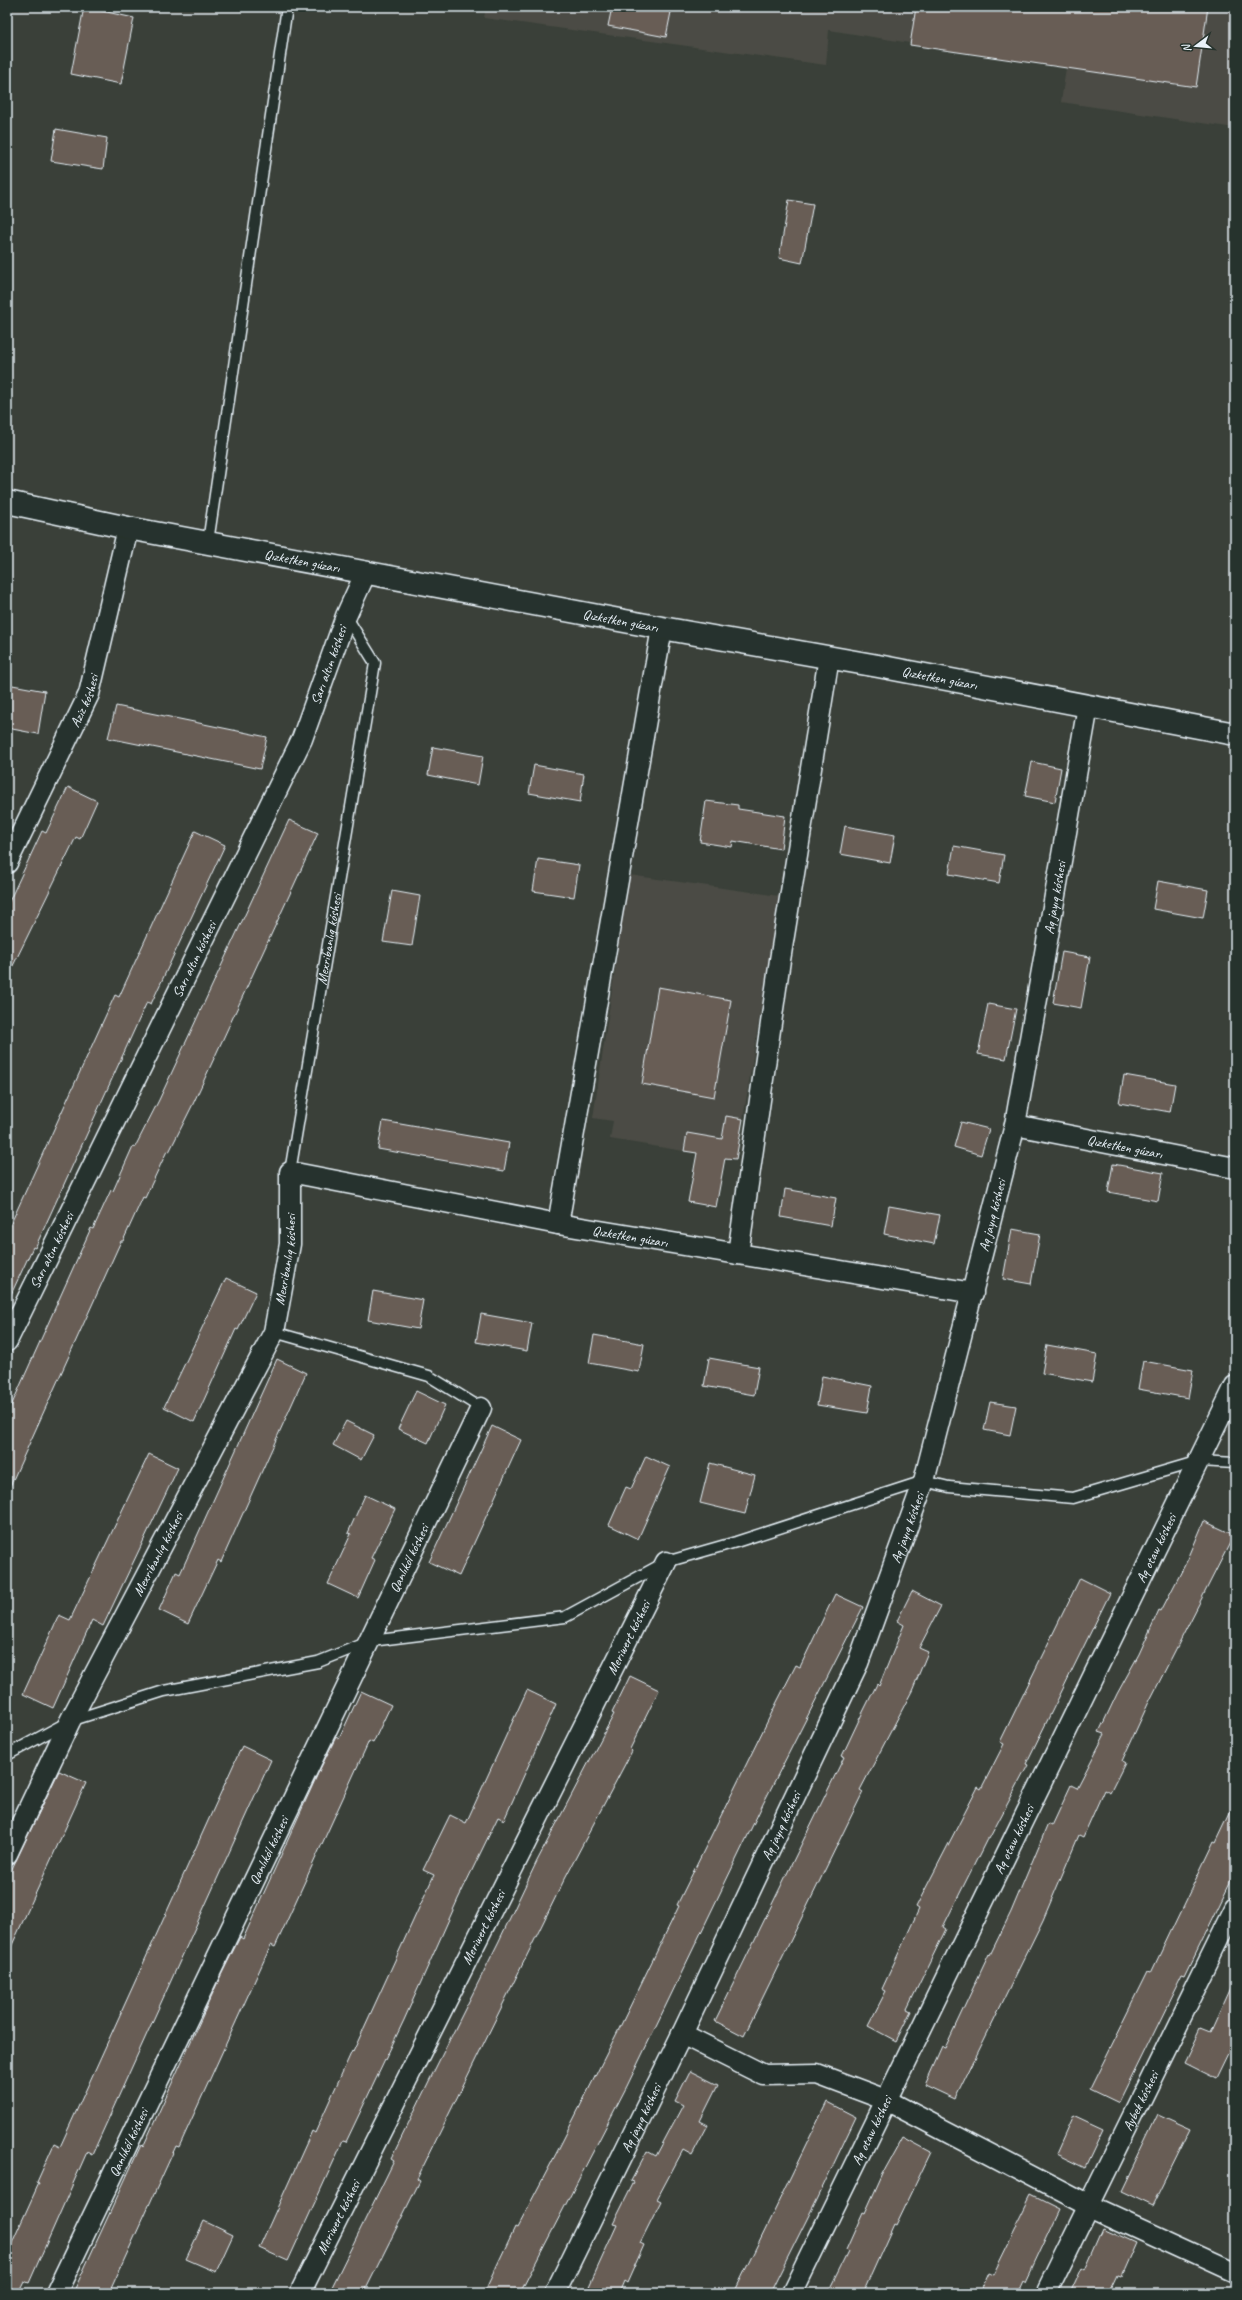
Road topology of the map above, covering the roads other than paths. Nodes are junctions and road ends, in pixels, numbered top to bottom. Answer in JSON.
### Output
{"nodes":[{"id":1,"x":287,"y":7,"type":"edge"},
{"id":2,"x":7,"y":502,"type":"edge"},
{"id":3,"x":128,"y":528,"type":"junction"},
{"id":4,"x":208,"y":542,"type":"junction"},
{"id":5,"x":366,"y":572,"type":"junction"},
{"id":6,"x":346,"y":616,"type":"junction"},
{"id":7,"x":662,"y":628,"type":"junction"},
{"id":8,"x":829,"y":657,"type":"junction"},
{"id":9,"x":1088,"y":706,"type":"junction"},
{"id":10,"x":1235,"y":734,"type":"edge"},
{"id":11,"x":7,"y":863,"type":"edge"},
{"id":12,"x":1015,"y":1126,"type":"junction"},
{"id":13,"x":1235,"y":1168,"type":"edge"},
{"id":14,"x":290,"y":1172,"type":"junction"},
{"id":15,"x":558,"y":1224,"type":"junction"},
{"id":16,"x":738,"y":1254,"type":"junction"},
{"id":17,"x":973,"y":1293,"type":"junction"},
{"id":18,"x":274,"y":1332,"type":"junction"},
{"id":19,"x":7,"y":1341,"type":"edge"},
{"id":20,"x":1235,"y":1386,"type":"edge"},
{"id":21,"x":482,"y":1408,"type":"joint"},
{"id":22,"x":1199,"y":1461,"type":"junction"},
{"id":23,"x":1235,"y":1463,"type":"edge"},
{"id":24,"x":924,"y":1481,"type":"junction"},
{"id":25,"x":666,"y":1562,"type":"junction"},
{"id":26,"x":371,"y":1641,"type":"junction"},
{"id":27,"x":70,"y":1721,"type":"junction"},
{"id":28,"x":7,"y":1754,"type":"edge"},
{"id":29,"x":7,"y":1854,"type":"edge"},
{"id":30,"x":1235,"y":1908,"type":"edge"},
{"id":31,"x":682,"y":2034,"type":"junction"},
{"id":32,"x":886,"y":2100,"type":"junction"},
{"id":33,"x":1089,"y":2206,"type":"junction"},
{"id":34,"x":1235,"y":2273,"type":"edge"},
{"id":35,"x":56,"y":2293,"type":"edge"},
{"id":36,"x":300,"y":2293,"type":"edge"},
{"id":37,"x":555,"y":2293,"type":"edge"},
{"id":38,"x":792,"y":2293,"type":"edge"},
{"id":39,"x":1046,"y":2293,"type":"edge"}],
"edges":[{"from":1,"to":4,"type":"lane"},
{"from":2,"to":3,"type":"street","name":"Qızketken gúzarı"},
{"from":3,"to":4,"type":"street","name":"Qızketken gúzarı"},
{"from":3,"to":11,"type":"street","name":"Aziz kóshesi"},
{"from":4,"to":5,"type":"street","name":"Qızketken gúzarı"},
{"from":5,"to":6,"type":"street","name":"Sarı altın kóshesi"},
{"from":5,"to":7,"type":"street","name":"Qızketken gúzarı"},
{"from":6,"to":14,"type":"lane","name":"Mexribanlıq kóshesi"},
{"from":6,"to":19,"type":"street","name":"Sarı altın kóshesi"},
{"from":7,"to":8,"type":"street","name":"Qızketken gúzarı"},
{"from":7,"to":15,"type":"street"},
{"from":8,"to":9,"type":"street","name":"Qızketken gúzarı"},
{"from":8,"to":16,"type":"street"},
{"from":9,"to":10,"type":"street","name":"Qızketken gúzarı"},
{"from":9,"to":12,"type":"street","name":"Aq jayıq kóshesi"},
{"from":12,"to":13,"type":"street","name":"Qızketken gúzarı"},
{"from":12,"to":17,"type":"street","name":"Aq jayıq kóshesi"},
{"from":14,"to":15,"type":"street","name":"Qızketken gúzarı"},
{"from":14,"to":18,"type":"street","name":"Mexribanlıq kóshesi"},
{"from":15,"to":16,"type":"street","name":"Qızketken gúzarı"},
{"from":16,"to":17,"type":"street","name":"Qızketken gúzarı"},
{"from":17,"to":24,"type":"street","name":"Aq jayıq kóshesi"},
{"from":18,"to":21,"type":"lane"},
{"from":18,"to":27,"type":"street","name":"Mexribanlıq kóshesi"},
{"from":20,"to":22,"type":"street","name":"Aq otaw kóshesi"},
{"from":21,"to":26,"type":"street","name":"Qanlıkól kóshesi"},
{"from":22,"to":23,"type":"lane"},
{"from":22,"to":24,"type":"lane"},
{"from":22,"to":32,"type":"street","name":"Aq otaw kóshesi"},
{"from":24,"to":25,"type":"lane"},
{"from":24,"to":31,"type":"street","name":"Aq jayıq kóshesi"},
{"from":25,"to":26,"type":"lane"},
{"from":25,"to":36,"type":"street","name":"Meriwert kóshesi"},
{"from":26,"to":27,"type":"lane"},
{"from":26,"to":35,"type":"street","name":"Qanlıkól kóshesi"},
{"from":27,"to":28,"type":"lane"},
{"from":27,"to":29,"type":"street","name":"Mexribanlıq kóshesi"},
{"from":30,"to":33,"type":"street","name":"Aybek kóshesi"},
{"from":31,"to":32,"type":"street"},
{"from":31,"to":37,"type":"street","name":"Aq jayıq kóshesi"},
{"from":32,"to":33,"type":"street"},
{"from":32,"to":38,"type":"street","name":"Aq otaw kóshesi"},
{"from":33,"to":34,"type":"street"},
{"from":33,"to":39,"type":"street","name":"Aybek kóshesi"}]}
